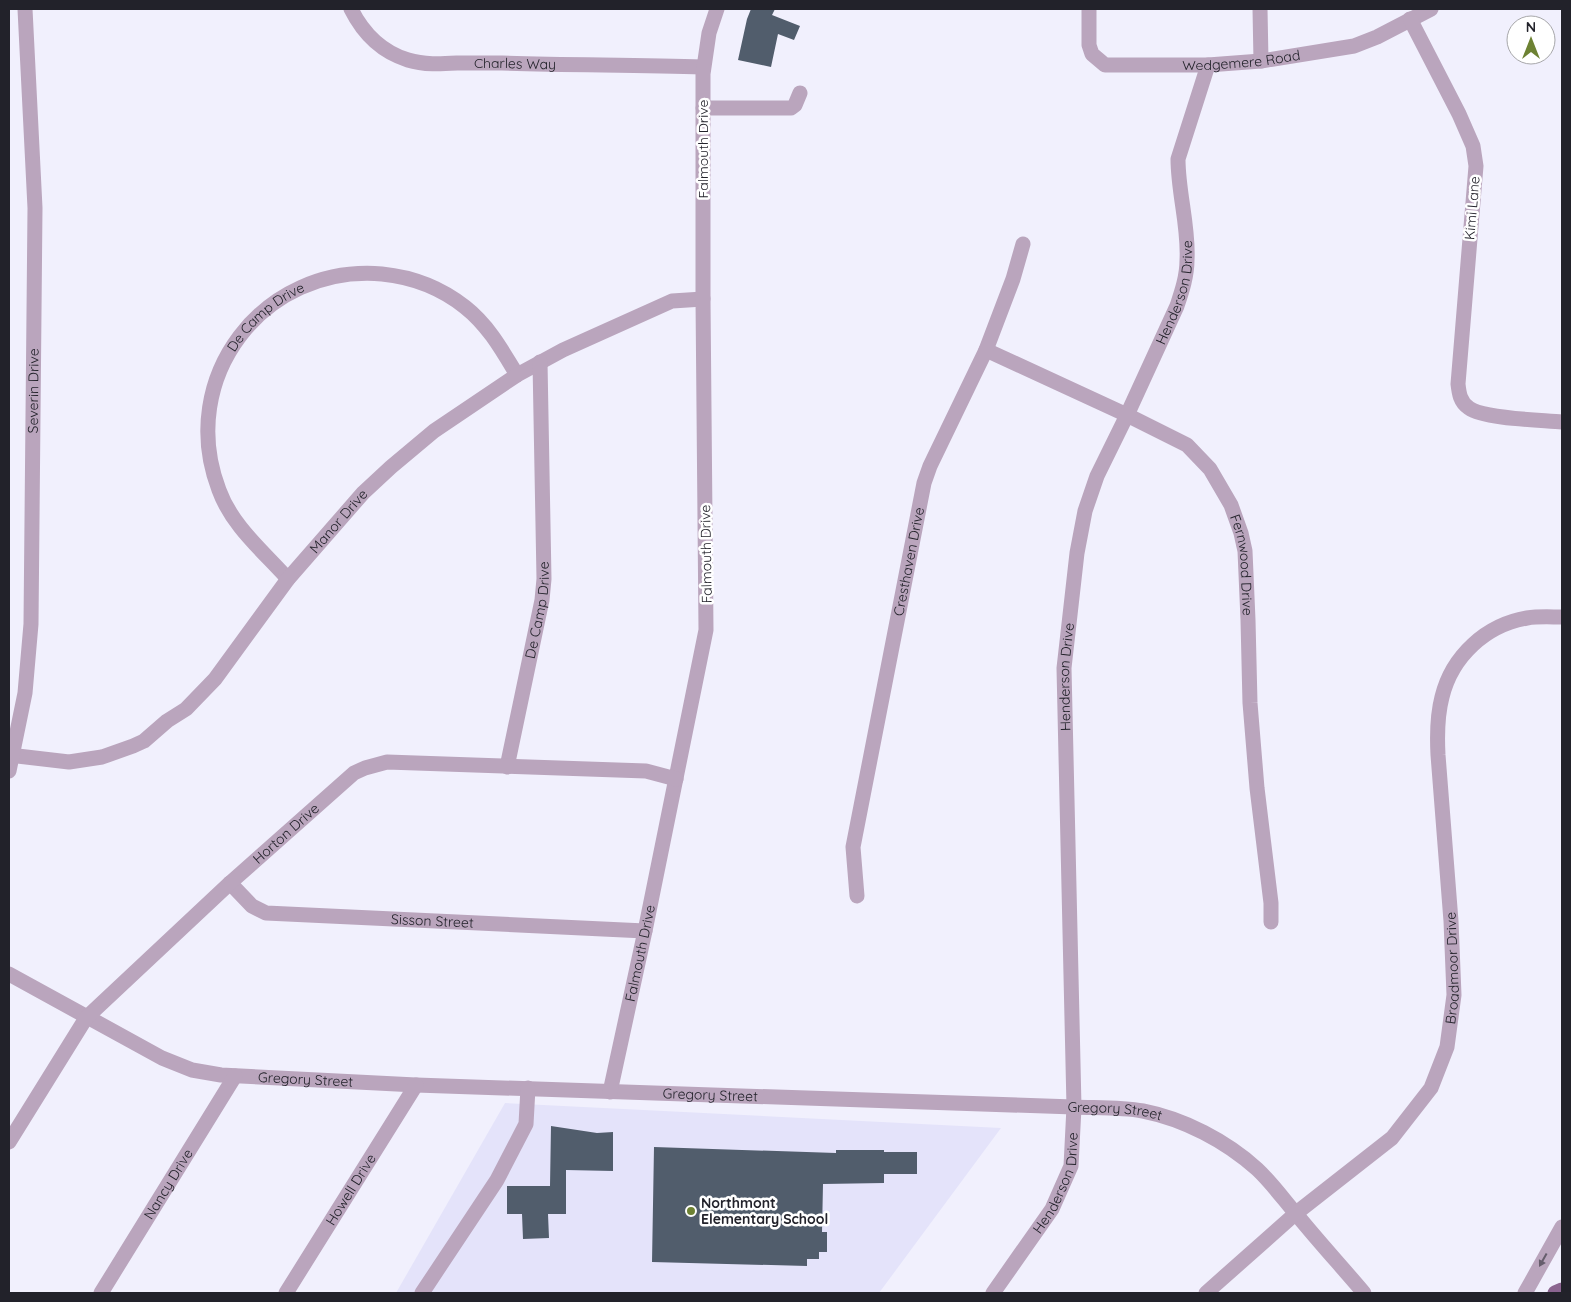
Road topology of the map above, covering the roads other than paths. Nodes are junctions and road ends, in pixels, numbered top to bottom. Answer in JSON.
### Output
{"nodes":[{"id":1,"x":25,"y":9,"type":"edge"},
{"id":2,"x":351,"y":9,"type":"edge"},
{"id":3,"x":717,"y":9,"type":"edge"},
{"id":4,"x":1089,"y":9,"type":"edge"},
{"id":5,"x":1260,"y":9,"type":"edge"},
{"id":6,"x":1431,"y":9,"type":"edge"},
{"id":7,"x":1410,"y":19,"type":"junction"},
{"id":8,"x":1261,"y":61,"type":"junction"},
{"id":9,"x":1208,"y":65,"type":"junction"},
{"id":10,"x":703,"y":67,"type":"junction"},
{"id":11,"x":800,"y":92,"type":"dead end"},
{"id":12,"x":703,"y":108,"type":"junction"},
{"id":13,"x":1023,"y":244,"type":"dead end"},
{"id":14,"x":703,"y":300,"type":"junction"},
{"id":15,"x":986,"y":350,"type":"junction"},
{"id":16,"x":540,"y":362,"type":"junction"},
{"id":17,"x":517,"y":375,"type":"junction"},
{"id":18,"x":1127,"y":415,"type":"junction"},
{"id":19,"x":1562,"y":422,"type":"edge"},
{"id":20,"x":288,"y":579,"type":"junction"},
{"id":21,"x":1562,"y":617,"type":"edge"},
{"id":22,"x":11,"y":756,"type":"edge"},
{"id":23,"x":507,"y":767,"type":"junction"},
{"id":24,"x":9,"y":771,"type":"edge"},
{"id":25,"x":676,"y":779,"type":"junction"},
{"id":26,"x":230,"y":883,"type":"junction"},
{"id":27,"x":857,"y":896,"type":"dead end"},
{"id":28,"x":1271,"y":922,"type":"dead end"},
{"id":29,"x":645,"y":931,"type":"junction"},
{"id":30,"x":9,"y":974,"type":"edge"},
{"id":31,"x":86,"y":1018,"type":"junction"},
{"id":32,"x":236,"y":1076,"type":"junction"},
{"id":33,"x":416,"y":1085,"type":"junction"},
{"id":34,"x":528,"y":1088,"type":"junction"},
{"id":35,"x":610,"y":1092,"type":"junction"},
{"id":36,"x":1074,"y":1107,"type":"junction"},
{"id":37,"x":9,"y":1142,"type":"edge"},
{"id":38,"x":1295,"y":1214,"type":"junction"},
{"id":39,"x":1562,"y":1227,"type":"edge"},
{"id":40,"x":1562,"y":1290,"type":"edge"},
{"id":41,"x":101,"y":1293,"type":"edge"},
{"id":42,"x":286,"y":1293,"type":"edge"},
{"id":43,"x":422,"y":1293,"type":"edge"},
{"id":44,"x":993,"y":1293,"type":"edge"},
{"id":45,"x":1206,"y":1293,"type":"edge"},
{"id":46,"x":1364,"y":1293,"type":"edge"},
{"id":47,"x":1525,"y":1293,"type":"edge"},
{"id":48,"x":1555,"y":1293,"type":"edge"}],
"edges":[{"from":1,"to":22,"type":"street","name":"Severin Drive"},
{"from":2,"to":10,"type":"street","name":"Charles Way"},
{"from":3,"to":10,"type":"street","name":"Falmouth Drive"},
{"from":4,"to":9,"type":"street","name":"Wedgemere Road"},
{"from":5,"to":8,"type":"street"},
{"from":6,"to":7,"type":"street","name":"Wedgemere Road"},
{"from":7,"to":8,"type":"street","name":"Wedgemere Road"},
{"from":7,"to":19,"type":"street","name":"Kimi Lane"},
{"from":8,"to":9,"type":"street","name":"Wedgemere Road"},
{"from":9,"to":18,"type":"street","name":"Henderson Drive"},
{"from":10,"to":12,"type":"street","name":"Falmouth Drive"},
{"from":11,"to":12,"type":"street"},
{"from":12,"to":14,"type":"street","name":"Falmouth Drive"},
{"from":13,"to":15,"type":"street","name":"Cresthaven Drive"},
{"from":14,"to":16,"type":"street","name":"Manor Drive"},
{"from":14,"to":25,"type":"street","name":"Falmouth Drive"},
{"from":15,"to":18,"type":"street","name":"Fernwood Drive"},
{"from":15,"to":27,"type":"street","name":"Cresthaven Drive"},
{"from":16,"to":17,"type":"street","name":"Manor Drive"},
{"from":16,"to":23,"type":"street","name":"De Camp Drive"},
{"from":17,"to":20,"type":"street","name":"Manor Drive"},
{"from":17,"to":20,"type":"street","name":"De Camp Drive"},
{"from":18,"to":28,"type":"street","name":"Fernwood Drive"},
{"from":18,"to":36,"type":"street","name":"Henderson Drive"},
{"from":20,"to":22,"type":"street","name":"Manor Drive"},
{"from":21,"to":38,"type":"street","name":"Broadmoor Drive"},
{"from":22,"to":24,"type":"street","name":"Severin Drive"},
{"from":23,"to":25,"type":"street","name":"Horton Drive"},
{"from":23,"to":26,"type":"street","name":"Horton Drive"},
{"from":25,"to":29,"type":"street","name":"Falmouth Drive"},
{"from":26,"to":29,"type":"street","name":"Sisson Street"},
{"from":26,"to":31,"type":"street","name":"Horton Drive"},
{"from":29,"to":35,"type":"street","name":"Falmouth Drive"},
{"from":30,"to":31,"type":"street","name":"Gregory Street"},
{"from":31,"to":32,"type":"street","name":"Gregory Street"},
{"from":31,"to":37,"type":"street","name":"Horton Drive"},
{"from":32,"to":33,"type":"street","name":"Gregory Street"},
{"from":32,"to":41,"type":"street","name":"Nancy Drive"},
{"from":33,"to":34,"type":"street","name":"Gregory Street"},
{"from":33,"to":42,"type":"street","name":"Howell Drive"},
{"from":34,"to":35,"type":"street","name":"Gregory Street"},
{"from":34,"to":43,"type":"street"},
{"from":35,"to":36,"type":"street","name":"Gregory Street"},
{"from":36,"to":38,"type":"street","name":"Gregory Street"},
{"from":36,"to":44,"type":"street","name":"Henderson Drive"},
{"from":38,"to":45,"type":"street","name":"Broadmoor Drive"},
{"from":38,"to":46,"type":"street","name":"Gregory Street"},
{"from":39,"to":47,"type":"street","one_way":true},
{"from":40,"to":48,"type":"main road"}]}
